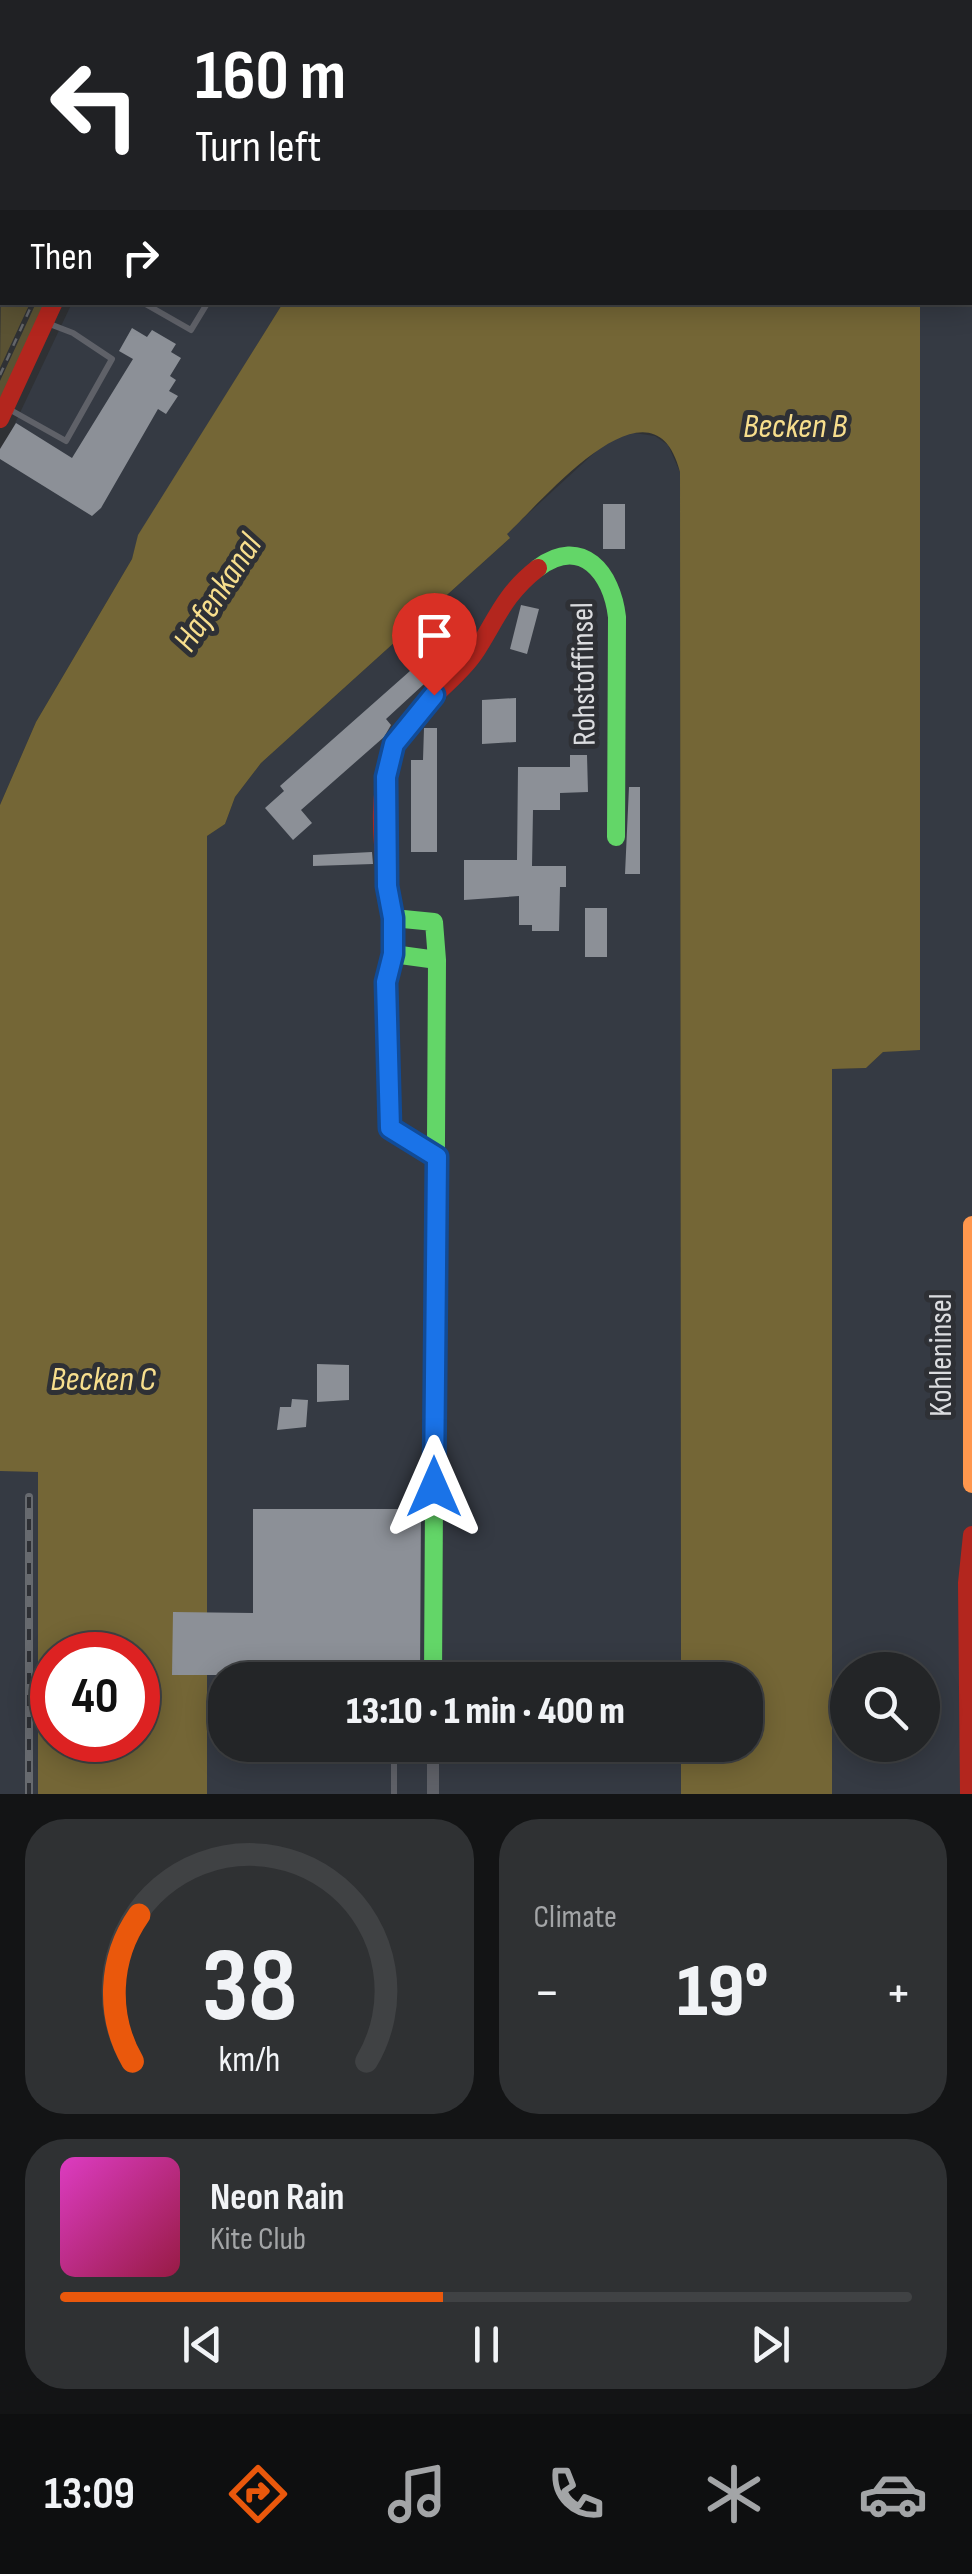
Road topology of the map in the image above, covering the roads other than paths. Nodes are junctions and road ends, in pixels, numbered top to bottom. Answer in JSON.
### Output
{"nodes":[{"id":1,"x":53,"y":305,"type":"edge"},
{"id":2,"x":147,"y":305,"type":"edge"},
{"id":3,"x":206,"y":305,"type":"edge"},
{"id":4,"x":45,"y":322,"type":"junction"},
{"id":5,"x":3,"y":413,"type":"edge"},
{"id":6,"x":616,"y":837,"type":"dead end"},
{"id":7,"x":393,"y":918,"type":"junction"},
{"id":8,"x":393,"y":954,"type":"junction"},
{"id":9,"x":438,"y":960,"type":"junction"},
{"id":10,"x":437,"y":1157,"type":"junction"},
{"id":11,"x":972,"y":1225,"type":"edge"},
{"id":12,"x":972,"y":1484,"type":"edge"},
{"id":13,"x":972,"y":1535,"type":"edge"},
{"id":14,"x":434,"y":1662,"type":"edge"},
{"id":15,"x":394,"y":1762,"type":"edge"},
{"id":16,"x":433,"y":1762,"type":"edge"},
{"id":17,"x":394,"y":1794,"type":"edge"},
{"id":18,"x":433,"y":1794,"type":"edge"},
{"id":19,"x":969,"y":1794,"type":"edge"}],
"edges":[{"from":1,"to":4,"type":"street"},
{"from":2,"to":3,"type":"lane"},
{"from":4,"to":5,"type":"street"},
{"from":4,"to":5,"type":"lane"},
{"from":6,"to":7,"type":"street","name":"Rohstoffinsel"},
{"from":7,"to":8,"type":"street","name":"Rohstoffinsel"},
{"from":7,"to":9,"type":"street"},
{"from":8,"to":9,"type":"street"},
{"from":8,"to":10,"type":"lane"},
{"from":9,"to":10,"type":"street"},
{"from":10,"to":14,"type":"street"},
{"from":11,"to":12,"type":"street","name":"Kohleninsel"},
{"from":13,"to":19,"type":"street"},
{"from":15,"to":17,"type":"lane"},
{"from":16,"to":18,"type":"street"}]}
